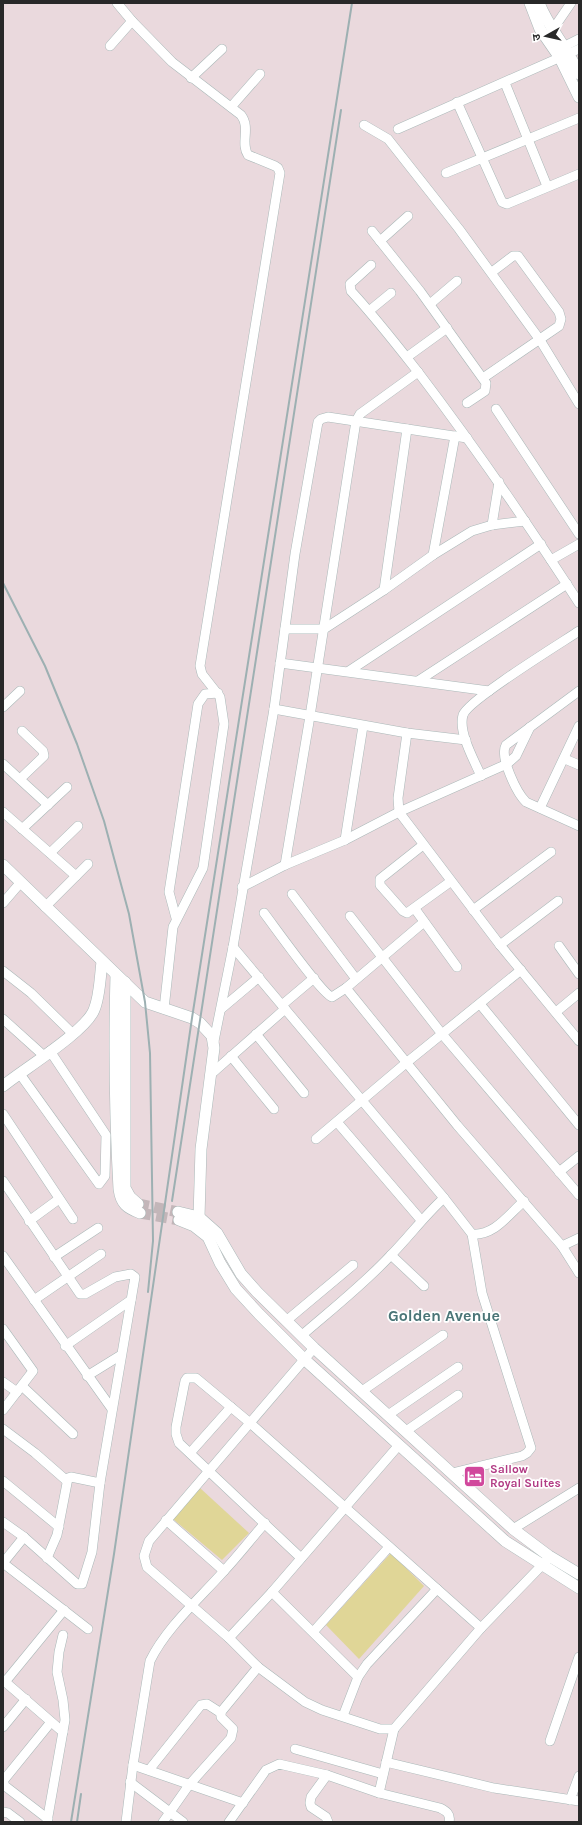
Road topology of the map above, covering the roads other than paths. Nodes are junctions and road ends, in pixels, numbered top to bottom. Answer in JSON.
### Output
{"nodes":[{"id":1,"x":117,"y":3,"type":"edge"},
{"id":2,"x":530,"y":3,"type":"edge"},
{"id":3,"x":539,"y":3,"type":"edge"},
{"id":4,"x":571,"y":3,"type":"edge"},
{"id":5,"x":132,"y":21,"type":"junction"},
{"id":6,"x":550,"y":34,"type":"junction"},
{"id":7,"x":579,"y":39,"type":"edge"},
{"id":8,"x":110,"y":46,"type":"dead end"},
{"id":9,"x":222,"y":49,"type":"dead end"},
{"id":10,"x":566,"y":51,"type":"edge"},
{"id":11,"x":260,"y":74,"type":"dead end"},
{"id":12,"x":579,"y":74,"type":"edge"},
{"id":13,"x":191,"y":78,"type":"junction"},
{"id":14,"x":505,"y":82,"type":"junction"},
{"id":15,"x":579,"y":97,"type":"edge"},
{"id":16,"x":457,"y":102,"type":"junction"},
{"id":17,"x":231,"y":106,"type":"junction"},
{"id":18,"x":579,"y":118,"type":"edge"},
{"id":19,"x":364,"y":125,"type":"dead end"},
{"id":20,"x":398,"y":129,"type":"dead end"},
{"id":21,"x":528,"y":138,"type":"junction"},
{"id":22,"x":481,"y":158,"type":"junction"},
{"id":23,"x":446,"y":173,"type":"dead end"},
{"id":24,"x":579,"y":174,"type":"edge"},
{"id":25,"x":548,"y":186,"type":"junction"},
{"id":26,"x":408,"y":216,"type":"dead end"},
{"id":27,"x":372,"y":231,"type":"dead end"},
{"id":28,"x":380,"y":241,"type":"junction"},
{"id":29,"x":371,"y":265,"type":"dead end"},
{"id":30,"x":492,"y":272,"type":"junction"},
{"id":31,"x":457,"y":281,"type":"dead end"},
{"id":32,"x":391,"y":293,"type":"dead end"},
{"id":33,"x":430,"y":304,"type":"junction"},
{"id":34,"x":369,"y":311,"type":"junction"},
{"id":35,"x":447,"y":328,"type":"junction"},
{"id":36,"x":540,"y":340,"type":"junction"},
{"id":37,"x":407,"y":357,"type":"junction"},
{"id":38,"x":418,"y":372,"type":"junction"},
{"id":39,"x":483,"y":378,"type":"junction"},
{"id":40,"x":467,"y":403,"type":"dead end"},
{"id":41,"x":579,"y":404,"type":"edge"},
{"id":42,"x":496,"y":409,"type":"dead end"},
{"id":43,"x":356,"y":421,"type":"junction"},
{"id":44,"x":407,"y":429,"type":"junction"},
{"id":45,"x":455,"y":436,"type":"junction"},
{"id":46,"x":467,"y":438,"type":"junction"},
{"id":47,"x":499,"y":482,"type":"junction"},
{"id":48,"x":525,"y":521,"type":"junction"},
{"id":49,"x":492,"y":524,"type":"junction"},
{"id":50,"x":579,"y":534,"type":"edge"},
{"id":51,"x":541,"y":544,"type":"junction"},
{"id":52,"x":579,"y":544,"type":"edge"},
{"id":53,"x":433,"y":555,"type":"junction"},
{"id":54,"x":551,"y":560,"type":"junction"},
{"id":55,"x":567,"y":584,"type":"junction"},
{"id":56,"x":384,"y":590,"type":"junction"},
{"id":57,"x":579,"y":603,"type":"edge"},
{"id":58,"x":285,"y":629,"type":"junction"},
{"id":59,"x":324,"y":629,"type":"junction"},
{"id":60,"x":579,"y":631,"type":"edge"},
{"id":61,"x":280,"y":663,"type":"junction"},
{"id":62,"x":317,"y":666,"type":"junction"},
{"id":63,"x":349,"y":671,"type":"junction"},
{"id":64,"x":418,"y":681,"type":"junction"},
{"id":65,"x":20,"y":691,"type":"dead end"},
{"id":66,"x":489,"y":691,"type":"junction"},
{"id":67,"x":579,"y":691,"type":"edge"},
{"id":68,"x":218,"y":692,"type":"junction"},
{"id":69,"x":3,"y":707,"type":"edge"},
{"id":70,"x":274,"y":709,"type":"junction"},
{"id":71,"x":310,"y":716,"type":"junction"},
{"id":72,"x":363,"y":726,"type":"junction"},
{"id":73,"x":579,"y":726,"type":"edge"},
{"id":74,"x":530,"y":727,"type":"junction"},
{"id":75,"x":22,"y":731,"type":"dead end"},
{"id":76,"x":407,"y":733,"type":"junction"},
{"id":77,"x":466,"y":740,"type":"junction"},
{"id":78,"x":565,"y":759,"type":"junction"},
{"id":79,"x":3,"y":764,"type":"edge"},
{"id":80,"x":507,"y":764,"type":"junction"},
{"id":81,"x":579,"y":765,"type":"edge"},
{"id":82,"x":481,"y":776,"type":"junction"},
{"id":83,"x":20,"y":780,"type":"junction"},
{"id":84,"x":67,"y":787,"type":"dead end"},
{"id":85,"x":48,"y":805,"type":"junction"},
{"id":86,"x":540,"y":808,"type":"junction"},
{"id":87,"x":3,"y":812,"type":"edge"},
{"id":88,"x":399,"y":812,"type":"junction"},
{"id":89,"x":78,"y":826,"type":"dead end"},
{"id":90,"x":579,"y":826,"type":"edge"},
{"id":91,"x":22,"y":829,"type":"junction"},
{"id":92,"x":345,"y":840,"type":"junction"},
{"id":93,"x":423,"y":845,"type":"junction"},
{"id":94,"x":551,"y":852,"type":"dead end"},
{"id":95,"x":50,"y":853,"type":"junction"},
{"id":96,"x":88,"y":864,"type":"dead end"},
{"id":97,"x":285,"y":865,"type":"junction"},
{"id":98,"x":3,"y":866,"type":"edge"},
{"id":99,"x":76,"y":876,"type":"junction"},
{"id":100,"x":21,"y":882,"type":"junction"},
{"id":101,"x":450,"y":882,"type":"junction"},
{"id":102,"x":242,"y":887,"type":"junction"},
{"id":103,"x":292,"y":894,"type":"dead end"},
{"id":104,"x":558,"y":901,"type":"dead end"},
{"id":105,"x":3,"y":903,"type":"edge"},
{"id":106,"x":46,"y":906,"type":"junction"},
{"id":107,"x":415,"y":909,"type":"junction"},
{"id":108,"x":472,"y":910,"type":"junction"},
{"id":109,"x":264,"y":913,"type":"dead end"},
{"id":110,"x":350,"y":916,"type":"dead end"},
{"id":111,"x":176,"y":918,"type":"junction"},
{"id":112,"x":424,"y":922,"type":"junction"},
{"id":113,"x":500,"y":945,"type":"junction"},
{"id":114,"x":559,"y":946,"type":"dead end"},
{"id":115,"x":233,"y":947,"type":"junction"},
{"id":116,"x":383,"y":957,"type":"junction"},
{"id":117,"x":102,"y":962,"type":"junction"},
{"id":118,"x":458,"y":967,"type":"dead end"},
{"id":119,"x":521,"y":970,"type":"junction"},
{"id":120,"x":3,"y":971,"type":"edge"},
{"id":121,"x":579,"y":974,"type":"edge"},
{"id":122,"x":259,"y":977,"type":"junction"},
{"id":123,"x":314,"y":978,"type":"junction"},
{"id":124,"x":121,"y":979,"type":"junction"},
{"id":125,"x":356,"y":979,"type":"junction"},
{"id":126,"x":346,"y":988,"type":"junction"},
{"id":127,"x":579,"y":993,"type":"edge"},
{"id":128,"x":480,"y":1004,"type":"junction"},
{"id":129,"x":284,"y":1007,"type":"junction"},
{"id":130,"x":221,"y":1008,"type":"junction"},
{"id":131,"x":164,"y":1009,"type":"junction"},
{"id":132,"x":556,"y":1012,"type":"junction"},
{"id":133,"x":3,"y":1019,"type":"edge"},
{"id":134,"x":73,"y":1034,"type":"junction"},
{"id":135,"x":256,"y":1034,"type":"junction"},
{"id":136,"x":442,"y":1034,"type":"junction"},
{"id":137,"x":579,"y":1041,"type":"edge"},
{"id":138,"x":214,"y":1042,"type":"junction"},
{"id":139,"x":47,"y":1053,"type":"junction"},
{"id":140,"x":231,"y":1056,"type":"junction"},
{"id":141,"x":406,"y":1063,"type":"junction"},
{"id":142,"x":20,"y":1074,"type":"junction"},
{"id":143,"x":210,"y":1075,"type":"junction"},
{"id":144,"x":3,"y":1086,"type":"edge"},
{"id":145,"x":304,"y":1093,"type":"dead end"},
{"id":146,"x":362,"y":1101,"type":"junction"},
{"id":147,"x":274,"y":1109,"type":"dead end"},
{"id":148,"x":3,"y":1114,"type":"edge"},
{"id":149,"x":338,"y":1122,"type":"junction"},
{"id":150,"x":579,"y":1125,"type":"edge"},
{"id":151,"x":316,"y":1139,"type":"dead end"},
{"id":152,"x":579,"y":1156,"type":"edge"},
{"id":153,"x":559,"y":1172,"type":"junction"},
{"id":154,"x":3,"y":1181,"type":"edge"},
{"id":155,"x":579,"y":1195,"type":"edge"},
{"id":156,"x":444,"y":1198,"type":"junction"},
{"id":157,"x":59,"y":1199,"type":"junction"},
{"id":158,"x":524,"y":1201,"type":"junction"},
{"id":159,"x":139,"y":1208,"type":"tunnel mouth"},
{"id":160,"x":179,"y":1216,"type":"tunnel mouth"},
{"id":161,"x":73,"y":1219,"type":"dead end"},
{"id":162,"x":421,"y":1220,"type":"junction"},
{"id":163,"x":29,"y":1221,"type":"junction"},
{"id":164,"x":197,"y":1221,"type":"junction"},
{"id":165,"x":98,"y":1228,"type":"dead end"},
{"id":166,"x":472,"y":1234,"type":"junction"},
{"id":167,"x":579,"y":1238,"type":"edge"},
{"id":168,"x":562,"y":1246,"type":"junction"},
{"id":169,"x":101,"y":1254,"type":"dead end"},
{"id":170,"x":391,"y":1255,"type":"junction"},
{"id":171,"x":3,"y":1256,"type":"edge"},
{"id":172,"x":54,"y":1257,"type":"junction"},
{"id":173,"x":353,"y":1265,"type":"dead end"},
{"id":174,"x":579,"y":1273,"type":"edge"},
{"id":175,"x":67,"y":1277,"type":"junction"},
{"id":176,"x":424,"y":1286,"type":"dead end"},
{"id":177,"x":34,"y":1300,"type":"junction"},
{"id":178,"x":131,"y":1300,"type":"junction"},
{"id":179,"x":286,"y":1321,"type":"junction"},
{"id":180,"x":3,"y":1329,"type":"edge"},
{"id":181,"x":443,"y":1335,"type":"dead end"},
{"id":182,"x":301,"y":1336,"type":"junction"},
{"id":183,"x":65,"y":1346,"type":"junction"},
{"id":184,"x":314,"y":1348,"type":"junction"},
{"id":185,"x":121,"y":1355,"type":"junction"},
{"id":186,"x":304,"y":1359,"type":"junction"},
{"id":187,"x":458,"y":1366,"type":"dead end"},
{"id":188,"x":88,"y":1376,"type":"junction"},
{"id":189,"x":3,"y":1382,"type":"edge"},
{"id":190,"x":19,"y":1389,"type":"junction"},
{"id":191,"x":362,"y":1391,"type":"junction"},
{"id":192,"x":458,"y":1395,"type":"dead end"},
{"id":193,"x":231,"y":1407,"type":"junction"},
{"id":194,"x":112,"y":1409,"type":"junction"},
{"id":195,"x":3,"y":1410,"type":"edge"},
{"id":196,"x":388,"y":1415,"type":"junction"},
{"id":197,"x":249,"y":1422,"type":"junction"},
{"id":198,"x":3,"y":1429,"type":"edge"},
{"id":199,"x":406,"y":1432,"type":"junction"},
{"id":200,"x":73,"y":1434,"type":"dead end"},
{"id":201,"x":399,"y":1445,"type":"junction"},
{"id":202,"x":190,"y":1453,"type":"junction"},
{"id":203,"x":209,"y":1470,"type":"junction"},
{"id":204,"x":456,"y":1477,"type":"junction"},
{"id":205,"x":3,"y":1480,"type":"edge"},
{"id":206,"x":67,"y":1481,"type":"junction"},
{"id":207,"x":100,"y":1483,"type":"junction"},
{"id":208,"x":579,"y":1488,"type":"edge"},
{"id":209,"x":450,"y":1491,"type":"junction"},
{"id":210,"x":345,"y":1507,"type":"junction"},
{"id":211,"x":166,"y":1520,"type":"junction"},
{"id":212,"x":3,"y":1522,"type":"edge"},
{"id":213,"x":265,"y":1523,"type":"junction"},
{"id":214,"x":59,"y":1528,"type":"junction"},
{"id":215,"x":513,"y":1529,"type":"junction"},
{"id":216,"x":24,"y":1538,"type":"junction"},
{"id":217,"x":390,"y":1547,"type":"junction"},
{"id":218,"x":549,"y":1556,"type":"junction"},
{"id":219,"x":47,"y":1558,"type":"junction"},
{"id":220,"x":301,"y":1558,"type":"junction"},
{"id":221,"x":3,"y":1563,"type":"edge"},
{"id":222,"x":542,"y":1566,"type":"junction"},
{"id":223,"x":224,"y":1571,"type":"junction"},
{"id":224,"x":578,"y":1571,"type":"edge"},
{"id":225,"x":579,"y":1588,"type":"edge"},
{"id":226,"x":437,"y":1589,"type":"junction"},
{"id":227,"x":272,"y":1592,"type":"junction"},
{"id":228,"x":190,"y":1606,"type":"junction"},
{"id":229,"x":64,"y":1610,"type":"junction"},
{"id":230,"x":482,"y":1628,"type":"junction"},
{"id":231,"x":88,"y":1629,"type":"dead end"},
{"id":232,"x":314,"y":1632,"type":"junction"},
{"id":233,"x":63,"y":1635,"type":"dead end"},
{"id":234,"x":229,"y":1638,"type":"junction"},
{"id":235,"x":579,"y":1657,"type":"edge"},
{"id":236,"x":258,"y":1667,"type":"junction"},
{"id":237,"x":358,"y":1676,"type":"junction"},
{"id":238,"x":4,"y":1681,"type":"edge"},
{"id":239,"x":26,"y":1699,"type":"junction"},
{"id":240,"x":221,"y":1713,"type":"junction"},
{"id":241,"x":343,"y":1716,"type":"junction"},
{"id":242,"x":51,"y":1722,"type":"junction"},
{"id":243,"x":3,"y":1727,"type":"edge"},
{"id":244,"x":394,"y":1729,"type":"junction"},
{"id":245,"x":63,"y":1732,"type":"junction"},
{"id":246,"x":550,"y":1741,"type":"dead end"},
{"id":247,"x":295,"y":1749,"type":"dead end"},
{"id":248,"x":386,"y":1762,"type":"junction"},
{"id":249,"x":133,"y":1765,"type":"junction"},
{"id":250,"x":149,"y":1770,"type":"junction"},
{"id":251,"x":383,"y":1774,"type":"junction"},
{"id":252,"x":327,"y":1775,"type":"junction"},
{"id":253,"x":579,"y":1776,"type":"edge"},
{"id":254,"x":130,"y":1782,"type":"junction"},
{"id":255,"x":189,"y":1785,"type":"junction"},
{"id":256,"x":379,"y":1793,"type":"junction"},
{"id":257,"x":575,"y":1800,"type":"edge"},
{"id":258,"x":243,"y":1803,"type":"junction"},
{"id":259,"x":170,"y":1810,"type":"junction"},
{"id":260,"x":3,"y":1812,"type":"edge"},
{"id":261,"x":48,"y":1821,"type":"edge"},
{"id":262,"x":20,"y":1822,"type":"edge"},
{"id":263,"x":126,"y":1822,"type":"edge"},
{"id":264,"x":163,"y":1822,"type":"edge"},
{"id":265,"x":183,"y":1822,"type":"edge"},
{"id":266,"x":228,"y":1822,"type":"edge"},
{"id":267,"x":328,"y":1822,"type":"edge"},
{"id":268,"x":449,"y":1822,"type":"edge"}],
"edges":[{"from":1,"to":5,"type":"street"},
{"from":2,"to":6,"type":"street"},
{"from":3,"to":6,"type":"street"},
{"from":4,"to":6,"type":"street"},
{"from":5,"to":8,"type":"street"},
{"from":5,"to":13,"type":"street"},
{"from":6,"to":10,"type":"street"},
{"from":7,"to":10,"type":"street"},
{"from":9,"to":13,"type":"street"},
{"from":10,"to":12,"type":"street"},
{"from":10,"to":14,"type":"street"},
{"from":10,"to":15,"type":"street"},
{"from":11,"to":17,"type":"street"},
{"from":13,"to":17,"type":"street"},
{"from":14,"to":16,"type":"street"},
{"from":14,"to":21,"type":"street"},
{"from":16,"to":20,"type":"street"},
{"from":16,"to":22,"type":"street"},
{"from":17,"to":68,"type":"street"},
{"from":18,"to":21,"type":"street"},
{"from":19,"to":30,"type":"street"},
{"from":21,"to":22,"type":"street"},
{"from":21,"to":25,"type":"street"},
{"from":22,"to":23,"type":"street"},
{"from":22,"to":25,"type":"street"},
{"from":24,"to":25,"type":"street"},
{"from":26,"to":28,"type":"street"},
{"from":27,"to":28,"type":"street"},
{"from":28,"to":33,"type":"street"},
{"from":29,"to":34,"type":"street"},
{"from":30,"to":36,"type":"street"},
{"from":30,"to":36,"type":"street"},
{"from":31,"to":33,"type":"street"},
{"from":32,"to":34,"type":"street"},
{"from":33,"to":35,"type":"street"},
{"from":34,"to":37,"type":"street"},
{"from":35,"to":37,"type":"street"},
{"from":35,"to":39,"type":"street"},
{"from":36,"to":39,"type":"street"},
{"from":36,"to":41,"type":"street"},
{"from":37,"to":38,"type":"street"},
{"from":38,"to":43,"type":"street"},
{"from":38,"to":46,"type":"street"},
{"from":39,"to":40,"type":"street"},
{"from":42,"to":50,"type":"street"},
{"from":43,"to":44,"type":"street"},
{"from":43,"to":58,"type":"street"},
{"from":43,"to":59,"type":"street"},
{"from":44,"to":45,"type":"street"},
{"from":44,"to":56,"type":"street"},
{"from":45,"to":46,"type":"street"},
{"from":45,"to":53,"type":"street"},
{"from":46,"to":47,"type":"street"},
{"from":47,"to":48,"type":"street"},
{"from":47,"to":49,"type":"street"},
{"from":48,"to":49,"type":"street"},
{"from":48,"to":51,"type":"street"},
{"from":49,"to":53,"type":"street"},
{"from":51,"to":54,"type":"street"},
{"from":51,"to":63,"type":"street"},
{"from":52,"to":54,"type":"street"},
{"from":53,"to":56,"type":"street"},
{"from":54,"to":55,"type":"street"},
{"from":55,"to":57,"type":"street"},
{"from":55,"to":64,"type":"street"},
{"from":56,"to":59,"type":"street"},
{"from":58,"to":59,"type":"street"},
{"from":58,"to":61,"type":"street"},
{"from":59,"to":62,"type":"street"},
{"from":60,"to":66,"type":"street"},
{"from":61,"to":62,"type":"street"},
{"from":61,"to":70,"type":"street"},
{"from":62,"to":63,"type":"street"},
{"from":62,"to":71,"type":"street"},
{"from":63,"to":64,"type":"street"},
{"from":64,"to":66,"type":"street"},
{"from":65,"to":69,"type":"street"},
{"from":66,"to":77,"type":"street"},
{"from":67,"to":74,"type":"street"},
{"from":68,"to":111,"type":"street"},
{"from":68,"to":111,"type":"street"},
{"from":70,"to":71,"type":"street"},
{"from":70,"to":102,"type":"street"},
{"from":71,"to":72,"type":"street"},
{"from":71,"to":97,"type":"street"},
{"from":72,"to":76,"type":"street"},
{"from":72,"to":92,"type":"street"},
{"from":73,"to":78,"type":"street"},
{"from":74,"to":80,"type":"street"},
{"from":74,"to":80,"type":"street"},
{"from":75,"to":83,"type":"street"},
{"from":76,"to":77,"type":"street"},
{"from":76,"to":88,"type":"street"},
{"from":77,"to":82,"type":"street"},
{"from":78,"to":81,"type":"street"},
{"from":78,"to":86,"type":"street"},
{"from":79,"to":83,"type":"street"},
{"from":80,"to":82,"type":"street"},
{"from":80,"to":86,"type":"street"},
{"from":82,"to":88,"type":"street"},
{"from":83,"to":85,"type":"street"},
{"from":84,"to":85,"type":"street"},
{"from":85,"to":91,"type":"street"},
{"from":86,"to":90,"type":"street"},
{"from":87,"to":91,"type":"street"},
{"from":88,"to":92,"type":"street"},
{"from":88,"to":93,"type":"street"},
{"from":89,"to":95,"type":"street"},
{"from":91,"to":95,"type":"street"},
{"from":92,"to":97,"type":"street"},
{"from":93,"to":101,"type":"street"},
{"from":93,"to":107,"type":"street"},
{"from":94,"to":108,"type":"street"},
{"from":95,"to":99,"type":"street"},
{"from":96,"to":99,"type":"street"},
{"from":97,"to":102,"type":"street"},
{"from":98,"to":100,"type":"street"},
{"from":99,"to":106,"type":"street"},
{"from":100,"to":105,"type":"street"},
{"from":100,"to":106,"type":"street"},
{"from":101,"to":107,"type":"street"},
{"from":101,"to":108,"type":"street"},
{"from":102,"to":115,"type":"street"},
{"from":103,"to":125,"type":"street"},
{"from":104,"to":113,"type":"street"},
{"from":106,"to":117,"type":"street"},
{"from":107,"to":112,"type":"street"},
{"from":108,"to":113,"type":"street"},
{"from":109,"to":123,"type":"street"},
{"from":110,"to":116,"type":"street"},
{"from":111,"to":131,"type":"street"},
{"from":112,"to":116,"type":"street"},
{"from":112,"to":118,"type":"street"},
{"from":113,"to":119,"type":"street"},
{"from":114,"to":121,"type":"street"},
{"from":115,"to":122,"type":"street"},
{"from":115,"to":130,"type":"street"},
{"from":116,"to":125,"type":"street"},
{"from":116,"to":136,"type":"street"},
{"from":117,"to":124,"type":"street"},
{"from":117,"to":134,"type":"street"},
{"from":119,"to":128,"type":"street"},
{"from":119,"to":132,"type":"street"},
{"from":120,"to":134,"type":"street"},
{"from":122,"to":129,"type":"street"},
{"from":122,"to":130,"type":"street"},
{"from":123,"to":126,"type":"street"},
{"from":123,"to":129,"type":"street"},
{"from":124,"to":131,"type":"street"},
{"from":124,"to":159,"type":"street"},
{"from":125,"to":126,"type":"street"},
{"from":126,"to":141,"type":"street"},
{"from":127,"to":132,"type":"street"},
{"from":128,"to":136,"type":"street"},
{"from":128,"to":150,"type":"street"},
{"from":129,"to":135,"type":"street"},
{"from":129,"to":146,"type":"street"},
{"from":130,"to":138,"type":"street"},
{"from":131,"to":138,"type":"street"},
{"from":132,"to":137,"type":"street"},
{"from":133,"to":139,"type":"street"},
{"from":134,"to":139,"type":"street"},
{"from":135,"to":140,"type":"street"},
{"from":135,"to":145,"type":"street"},
{"from":136,"to":141,"type":"street"},
{"from":136,"to":153,"type":"street"},
{"from":138,"to":143,"type":"street"},
{"from":139,"to":142,"type":"street"},
{"from":139,"to":142,"type":"street"},
{"from":140,"to":143,"type":"street"},
{"from":140,"to":147,"type":"street"},
{"from":141,"to":146,"type":"street"},
{"from":141,"to":158,"type":"street"},
{"from":142,"to":144,"type":"street"},
{"from":143,"to":164,"type":"street"},
{"from":146,"to":149,"type":"street"},
{"from":146,"to":156,"type":"street"},
{"from":148,"to":157,"type":"street"},
{"from":149,"to":151,"type":"street"},
{"from":149,"to":162,"type":"street"},
{"from":152,"to":153,"type":"street"},
{"from":153,"to":155,"type":"street"},
{"from":154,"to":163,"type":"street"},
{"from":156,"to":162,"type":"street"},
{"from":156,"to":166,"type":"street"},
{"from":157,"to":161,"type":"street"},
{"from":157,"to":163,"type":"street"},
{"from":158,"to":166,"type":"street"},
{"from":158,"to":168,"type":"street"},
{"from":160,"to":164,"type":"street"},
{"from":162,"to":170,"type":"street"},
{"from":163,"to":172,"type":"street"},
{"from":164,"to":179,"type":"street"},
{"from":164,"to":186,"type":"street"},
{"from":165,"to":172,"type":"street"},
{"from":166,"to":204,"type":"street"},
{"from":167,"to":168,"type":"street"},
{"from":168,"to":174,"type":"street"},
{"from":169,"to":175,"type":"street"},
{"from":170,"to":176,"type":"street"},
{"from":170,"to":182,"type":"street"},
{"from":171,"to":177,"type":"street"},
{"from":172,"to":175,"type":"street"},
{"from":173,"to":179,"type":"street"},
{"from":175,"to":177,"type":"street"},
{"from":175,"to":178,"type":"street"},
{"from":177,"to":183,"type":"street"},
{"from":178,"to":183,"type":"street"},
{"from":178,"to":185,"type":"street"},
{"from":179,"to":182,"type":"street"},
{"from":180,"to":190,"type":"street"},
{"from":181,"to":191,"type":"street"},
{"from":182,"to":184,"type":"street"},
{"from":183,"to":188,"type":"street"},
{"from":184,"to":186,"type":"street"},
{"from":184,"to":191,"type":"street"},
{"from":185,"to":188,"type":"street"},
{"from":185,"to":194,"type":"street"},
{"from":186,"to":197,"type":"street"},
{"from":186,"to":201,"type":"street"},
{"from":187,"to":196,"type":"street"},
{"from":188,"to":194,"type":"street"},
{"from":189,"to":190,"type":"street"},
{"from":190,"to":195,"type":"street"},
{"from":190,"to":200,"type":"street"},
{"from":191,"to":196,"type":"street"},
{"from":192,"to":199,"type":"street"},
{"from":193,"to":197,"type":"street"},
{"from":193,"to":202,"type":"street"},
{"from":193,"to":202,"type":"street"},
{"from":194,"to":207,"type":"street"},
{"from":196,"to":199,"type":"street"},
{"from":197,"to":203,"type":"street"},
{"from":197,"to":210,"type":"street"},
{"from":198,"to":206,"type":"street"},
{"from":199,"to":204,"type":"street"},
{"from":201,"to":209,"type":"street"},
{"from":201,"to":210,"type":"street"},
{"from":202,"to":203,"type":"street"},
{"from":203,"to":211,"type":"street"},
{"from":203,"to":213,"type":"street"},
{"from":204,"to":209,"type":"street"},
{"from":204,"to":215,"type":"street"},
{"from":205,"to":214,"type":"street"},
{"from":206,"to":207,"type":"street"},
{"from":206,"to":214,"type":"street"},
{"from":207,"to":219,"type":"street"},
{"from":208,"to":215,"type":"street"},
{"from":209,"to":222,"type":"street"},
{"from":210,"to":217,"type":"street"},
{"from":210,"to":220,"type":"street"},
{"from":211,"to":223,"type":"street"},
{"from":211,"to":228,"type":"street"},
{"from":212,"to":216,"type":"street"},
{"from":213,"to":220,"type":"street"},
{"from":213,"to":223,"type":"street"},
{"from":214,"to":219,"type":"street"},
{"from":215,"to":218,"type":"street"},
{"from":216,"to":219,"type":"street"},
{"from":216,"to":221,"type":"street"},
{"from":217,"to":226,"type":"street"},
{"from":217,"to":232,"type":"street"},
{"from":218,"to":222,"type":"street"},
{"from":218,"to":224,"type":"street"},
{"from":220,"to":227,"type":"street"},
{"from":221,"to":229,"type":"street"},
{"from":222,"to":225,"type":"street"},
{"from":222,"to":230,"type":"street"},
{"from":223,"to":228,"type":"street"},
{"from":226,"to":230,"type":"street"},
{"from":226,"to":237,"type":"street"},
{"from":227,"to":232,"type":"street"},
{"from":227,"to":234,"type":"street"},
{"from":228,"to":234,"type":"street"},
{"from":228,"to":249,"type":"street"},
{"from":229,"to":231,"type":"street"},
{"from":229,"to":238,"type":"street"},
{"from":230,"to":244,"type":"street"},
{"from":232,"to":237,"type":"street"},
{"from":233,"to":245,"type":"street"},
{"from":234,"to":236,"type":"street"},
{"from":235,"to":246,"type":"street"},
{"from":236,"to":240,"type":"street"},
{"from":236,"to":241,"type":"street"},
{"from":237,"to":241,"type":"street"},
{"from":238,"to":239,"type":"street"},
{"from":239,"to":242,"type":"street"},
{"from":239,"to":243,"type":"street"},
{"from":240,"to":250,"type":"street"},
{"from":240,"to":255,"type":"street"},
{"from":241,"to":244,"type":"street"},
{"from":242,"to":245,"type":"street"},
{"from":242,"to":261,"type":"street"},
{"from":244,"to":248,"type":"street"},
{"from":245,"to":261,"type":"street"},
{"from":247,"to":251,"type":"street"},
{"from":248,"to":251,"type":"street"},
{"from":248,"to":257,"type":"street"},
{"from":249,"to":250,"type":"street"},
{"from":249,"to":254,"type":"street"},
{"from":250,"to":255,"type":"street"},
{"from":251,"to":256,"type":"street"},
{"from":252,"to":256,"type":"street"},
{"from":252,"to":258,"type":"street"},
{"from":252,"to":267,"type":"street"},
{"from":253,"to":257,"type":"street"},
{"from":254,"to":259,"type":"street"},
{"from":254,"to":263,"type":"street"},
{"from":255,"to":258,"type":"street"},
{"from":255,"to":259,"type":"street"},
{"from":256,"to":268,"type":"street"},
{"from":258,"to":266,"type":"street"},
{"from":259,"to":264,"type":"street"},
{"from":259,"to":265,"type":"street"},
{"from":260,"to":262,"type":"street"}]}
